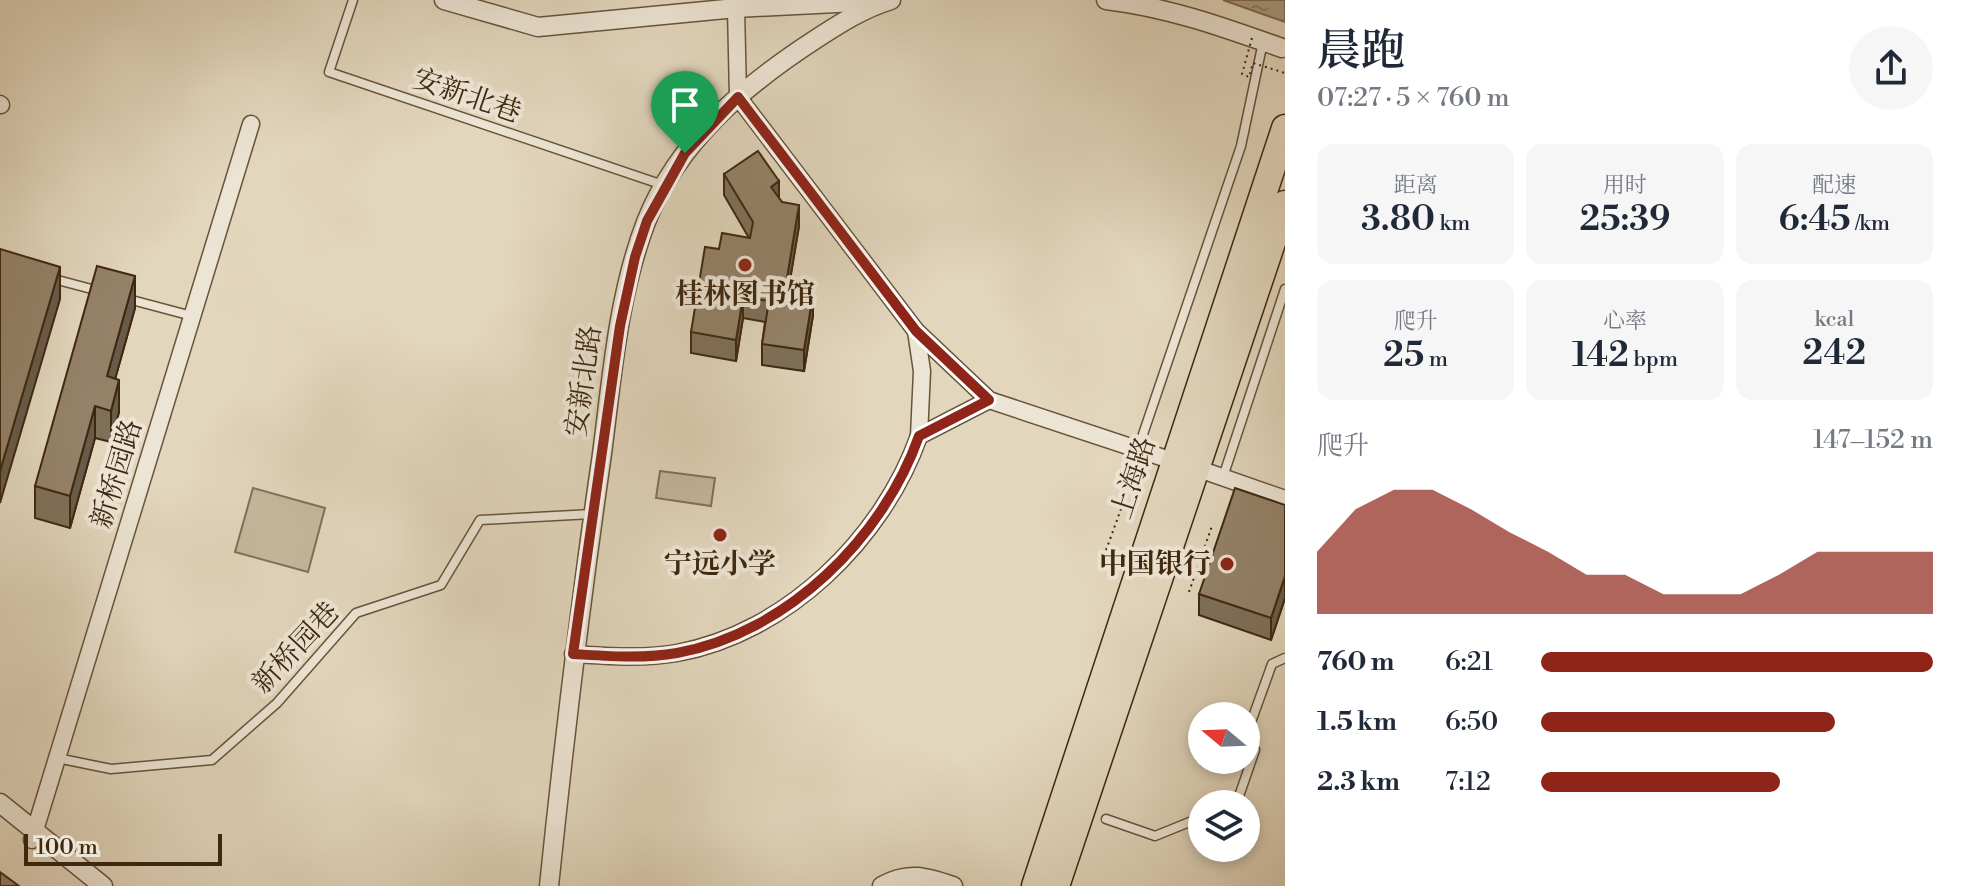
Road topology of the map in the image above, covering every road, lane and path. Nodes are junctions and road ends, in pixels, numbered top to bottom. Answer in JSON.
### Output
{"nodes":[{"id":1,"x":353,"y":0,"type":"edge"},
{"id":2,"x":444,"y":0,"type":"edge"},
{"id":3,"x":889,"y":0,"type":"edge"},
{"id":4,"x":1106,"y":0,"type":"edge"},
{"id":5,"x":736,"y":8,"type":"junction"},
{"id":6,"x":1258,"y":40,"type":"junction"},
{"id":7,"x":1283,"y":49,"type":"edge"},
{"id":8,"x":1285,"y":73,"type":"edge"},
{"id":9,"x":738,"y":97,"type":"junction"},
{"id":10,"x":251,"y":124,"type":"dead end"},
{"id":11,"x":1285,"y":128,"type":"edge"},
{"id":12,"x":664,"y":186,"type":"junction"},
{"id":13,"x":1285,"y":204,"type":"edge"},
{"id":14,"x":44,"y":276,"type":"edge"},
{"id":15,"x":1285,"y":289,"type":"edge"},
{"id":16,"x":104,"y":292,"type":"edge"},
{"id":17,"x":118,"y":296,"type":"edge"},
{"id":18,"x":192,"y":316,"type":"junction"},
{"id":19,"x":916,"y":331,"type":"junction"},
{"id":20,"x":989,"y":400,"type":"junction"},
{"id":21,"x":919,"y":436,"type":"junction"},
{"id":22,"x":1138,"y":449,"type":"junction"},
{"id":23,"x":1185,"y":464,"type":"junction"},
{"id":24,"x":1222,"y":477,"type":"junction"},
{"id":25,"x":1125,"y":498,"type":"dead end"},
{"id":26,"x":1285,"y":499,"type":"edge"},
{"id":27,"x":593,"y":514,"type":"junction"},
{"id":28,"x":1212,"y":526,"type":"dead end"},
{"id":29,"x":1100,"y":567,"type":"dead end"},
{"id":30,"x":1189,"y":592,"type":"dead end"},
{"id":31,"x":573,"y":654,"type":"junction"},
{"id":32,"x":1285,"y":658,"type":"edge"},
{"id":33,"x":1258,"y":702,"type":"edge"},
{"id":34,"x":57,"y":758,"type":"junction"},
{"id":35,"x":0,"y":803,"type":"edge"},
{"id":36,"x":0,"y":814,"type":"edge"},
{"id":37,"x":1106,"y":819,"type":"dead end"},
{"id":38,"x":1188,"y":823,"type":"edge"},
{"id":39,"x":34,"y":835,"type":"junction"},
{"id":40,"x":1056,"y":853,"type":"junction"},
{"id":41,"x":89,"y":886,"type":"edge"},
{"id":42,"x":103,"y":886,"type":"edge"},
{"id":43,"x":549,"y":886,"type":"edge"},
{"id":44,"x":882,"y":886,"type":"edge"},
{"id":45,"x":953,"y":886,"type":"edge"},
{"id":46,"x":1035,"y":886,"type":"edge"},
{"id":47,"x":1056,"y":886,"type":"edge"}],
"edges":[{"from":1,"to":12,"type":"lane","name":"安新北巷"},
{"from":2,"to":5,"type":"street"},
{"from":3,"to":5,"type":"street"},
{"from":3,"to":9,"type":"street","name":"安新北路"},
{"from":4,"to":6,"type":"street"},
{"from":5,"to":9,"type":"street"},
{"from":6,"to":7,"type":"street"},
{"from":6,"to":8,"type":"path","bridge":true},
{"from":6,"to":22,"type":"lane"},
{"from":9,"to":12,"type":"street","name":"安新北路"},
{"from":9,"to":19,"type":"street"},
{"from":10,"to":18,"type":"street","name":"新桥园路"},
{"from":11,"to":23,"type":"highway","name":"上海路"},
{"from":12,"to":27,"type":"street","name":"安新北路"},
{"from":13,"to":23,"type":"highway","name":"上海路"},
{"from":14,"to":16,"type":"lane"},
{"from":15,"to":24,"type":"lane"},
{"from":17,"to":18,"type":"lane"},
{"from":18,"to":34,"type":"street","name":"新桥园路"},
{"from":19,"to":20,"type":"street"},
{"from":19,"to":21,"type":"street"},
{"from":20,"to":21,"type":"street"},
{"from":20,"to":22,"type":"street"},
{"from":21,"to":31,"type":"street"},
{"from":22,"to":23,"type":"street"},
{"from":23,"to":24,"type":"street"},
{"from":23,"to":40,"type":"highway","name":"上海路"},
{"from":24,"to":26,"type":"street"},
{"from":25,"to":29,"type":"path"},
{"from":27,"to":31,"type":"street","name":"安新北路"},
{"from":27,"to":34,"type":"lane","name":"新桥园巷"},
{"from":28,"to":30,"type":"path"},
{"from":31,"to":43,"type":"street","name":"安新北路"},
{"from":32,"to":33,"type":"lane"},
{"from":34,"to":39,"type":"street","name":"新桥园路"},
{"from":35,"to":39,"type":"street"},
{"from":36,"to":39,"type":"street"},
{"from":37,"to":38,"type":"lane"},
{"from":39,"to":41,"type":"street"},
{"from":39,"to":42,"type":"street"},
{"from":40,"to":46,"type":"highway"},
{"from":40,"to":47,"type":"highway","name":"上海路"},
{"from":44,"to":45,"type":"street"}]}
